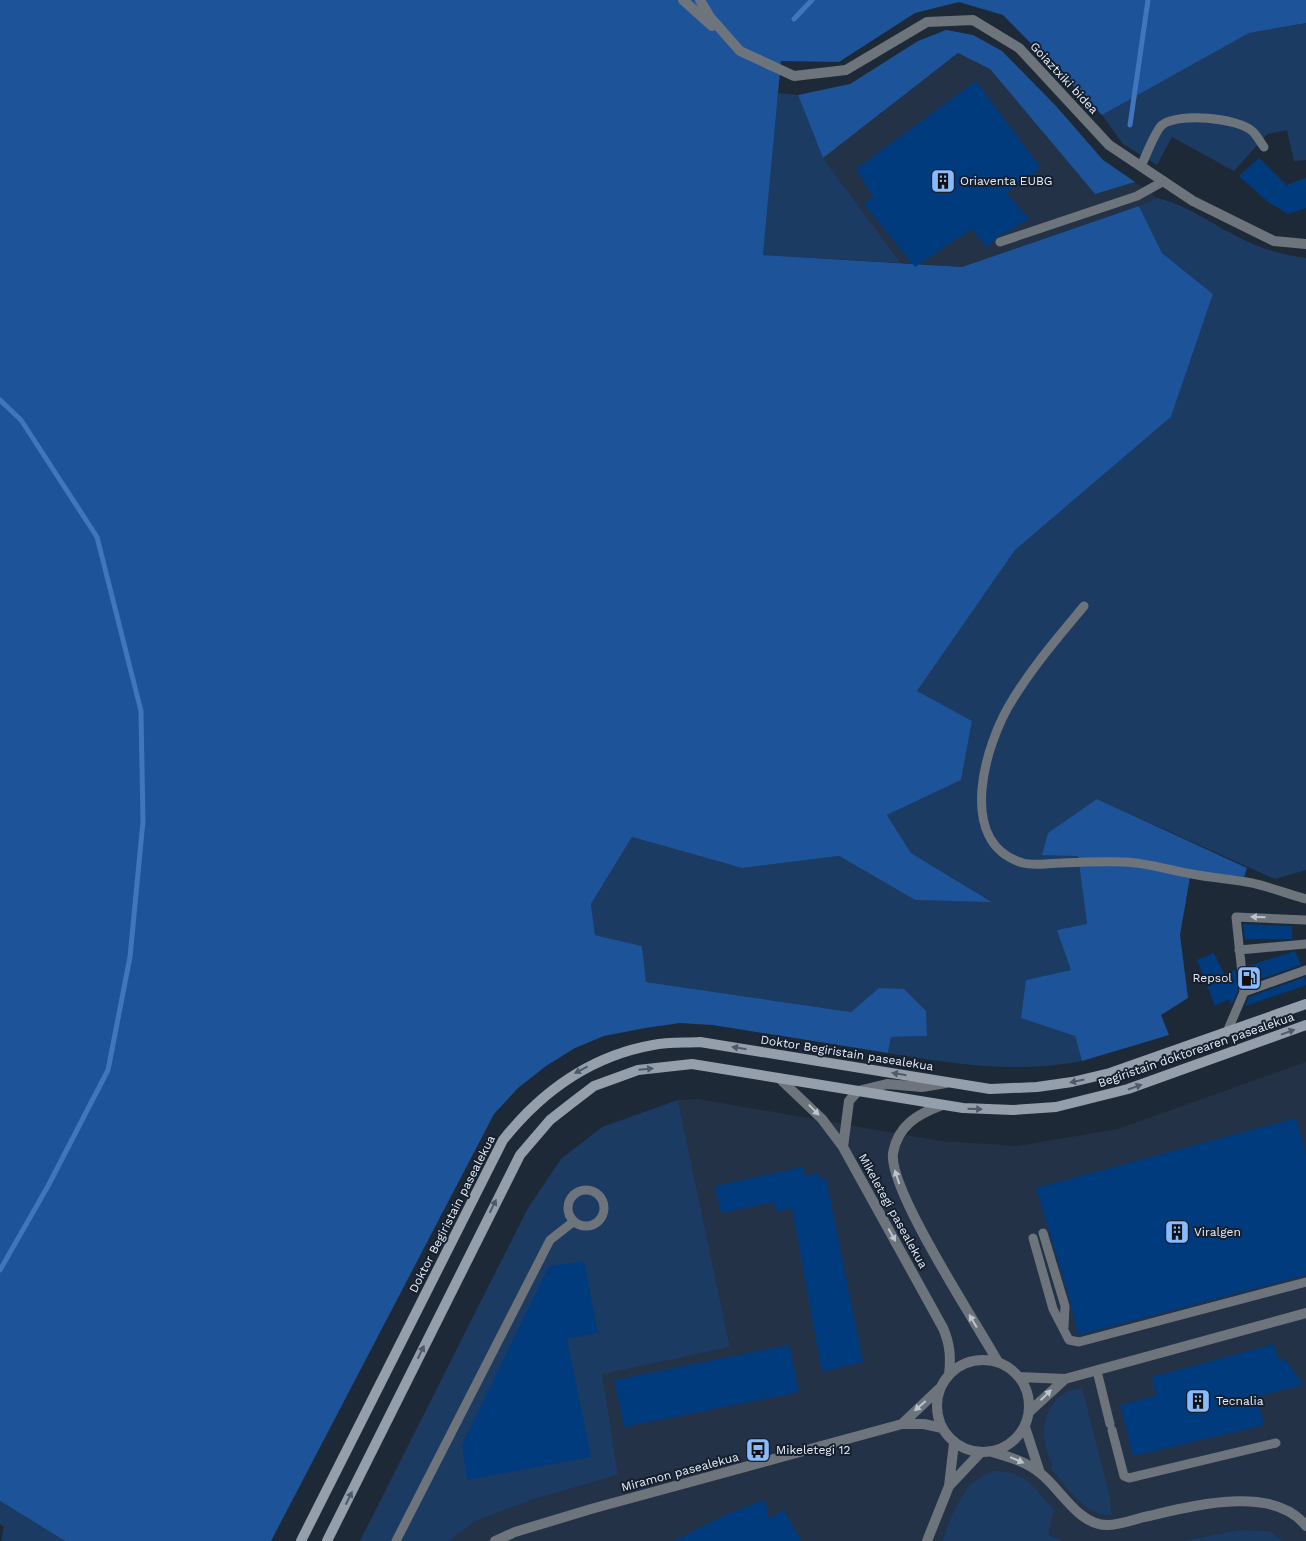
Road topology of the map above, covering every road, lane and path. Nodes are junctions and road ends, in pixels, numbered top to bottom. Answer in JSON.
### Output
{"nodes":[{"id":1,"x":683,"y":0,"type":"edge"},
{"id":2,"x":700,"y":0,"type":"edge"},
{"id":3,"x":740,"y":51,"type":"junction"},
{"id":4,"x":1264,"y":147,"type":"dead end"},
{"id":5,"x":1141,"y":166,"type":"junction"},
{"id":6,"x":1164,"y":181,"type":"junction"},
{"id":7,"x":1000,"y":242,"type":"dead end"},
{"id":8,"x":1306,"y":244,"type":"edge"},
{"id":9,"x":1084,"y":606,"type":"dead end"},
{"id":10,"x":1306,"y":899,"type":"edge"},
{"id":11,"x":1306,"y":920,"type":"edge"},
{"id":12,"x":1306,"y":944,"type":"edge"},
{"id":13,"x":1239,"y":950,"type":"junction"},
{"id":14,"x":1306,"y":970,"type":"edge"},
{"id":15,"x":1244,"y":992,"type":"junction"},
{"id":16,"x":1306,"y":1004,"type":"edge"},
{"id":17,"x":1306,"y":1025,"type":"edge"},
{"id":18,"x":1227,"y":1032,"type":"junction"},
{"id":19,"x":779,"y":1078,"type":"junction"},
{"id":20,"x":950,"y":1082,"type":"junction"},
{"id":21,"x":858,"y":1091,"type":"junction"},
{"id":22,"x":942,"y":1105,"type":"junction"},
{"id":23,"x":844,"y":1146,"type":"junction"},
{"id":24,"x":573,"y":1222,"type":"junction"},
{"id":25,"x":1043,"y":1233,"type":"dead end"},
{"id":26,"x":1033,"y":1238,"type":"dead end"},
{"id":27,"x":1306,"y":1282,"type":"edge"},
{"id":28,"x":1306,"y":1312,"type":"edge"},
{"id":29,"x":1064,"y":1327,"type":"junction"},
{"id":30,"x":998,"y":1362,"type":"junction"},
{"id":31,"x":1097,"y":1371,"type":"junction"},
{"id":32,"x":948,"y":1375,"type":"junction"},
{"id":33,"x":1019,"y":1377,"type":"junction"},
{"id":34,"x":1065,"y":1379,"type":"junction"},
{"id":35,"x":939,"y":1390,"type":"junction"},
{"id":36,"x":1029,"y":1412,"type":"junction"},
{"id":37,"x":902,"y":1424,"type":"junction"},
{"id":38,"x":1025,"y":1427,"type":"junction"},
{"id":39,"x":942,"y":1428,"type":"junction"},
{"id":40,"x":954,"y":1443,"type":"junction"},
{"id":41,"x":1276,"y":1443,"type":"dead end"},
{"id":42,"x":992,"y":1452,"type":"junction"},
{"id":43,"x":980,"y":1453,"type":"junction"},
{"id":44,"x":1040,"y":1473,"type":"junction"},
{"id":45,"x":949,"y":1486,"type":"junction"},
{"id":46,"x":1306,"y":1526,"type":"edge"},
{"id":47,"x":301,"y":1541,"type":"edge"},
{"id":48,"x":327,"y":1541,"type":"edge"},
{"id":49,"x":396,"y":1541,"type":"edge"},
{"id":50,"x":496,"y":1541,"type":"edge"},
{"id":51,"x":927,"y":1541,"type":"edge"}],
"edges":[{"from":1,"to":3,"type":"street"},
{"from":2,"to":3,"type":"street","name":"Goiaztxiki bidea"},
{"from":3,"to":5,"type":"street","name":"Goiaztxiki bidea"},
{"from":4,"to":5,"type":"lane"},
{"from":5,"to":6,"type":"street","name":"Goiaztxiki bidea"},
{"from":6,"to":7,"type":"lane"},
{"from":6,"to":8,"type":"street","name":"Goiaztxiki bidea"},
{"from":9,"to":10,"type":"lane"},
{"from":11,"to":13,"type":"lane","one_way":true},
{"from":12,"to":13,"type":"lane"},
{"from":13,"to":15,"type":"lane"},
{"from":14,"to":15,"type":"lane"},
{"from":15,"to":18,"type":"lane"},
{"from":16,"to":18,"type":"main road","name":"Doktor Begiristain pasealekua"},
{"from":22,"to":17,"type":"main road","name":"Begiristain doktorearen pasealekua","one_way":true},
{"from":18,"to":20,"type":"main road","name":"Doktor Begiristain pasealekua","one_way":true},
{"from":19,"to":21,"type":"main road","name":"Doktor Begiristain pasealekua"},
{"from":19,"to":23,"type":"street","name":"Mikeletegi pasealekua","one_way":true},
{"from":48,"to":19,"type":"main road","name":"Doktor Begiristain pasealekua","one_way":true},
{"from":20,"to":21,"type":"street","name":"Doktor Begiristain pasealekua"},
{"from":20,"to":47,"type":"main road","name":"Doktor Begiristain pasealekua","one_way":true},
{"from":21,"to":22,"type":"main road","name":"Begiristain doktorearen pasealekua"},
{"from":21,"to":23,"type":"street"},
{"from":30,"to":22,"type":"street","name":"Mikeletegi pasealekua","one_way":true},
{"from":23,"to":32,"type":"street","name":"Mikeletegi pasealekua","one_way":true},
{"from":24,"to":24,"type":"lane"},
{"from":24,"to":49,"type":"lane"},
{"from":25,"to":29,"type":"lane"},
{"from":26,"to":29,"type":"lane"},
{"from":27,"to":29,"type":"lane"},
{"from":28,"to":31,"type":"street"},
{"from":30,"to":32,"type":"street"},
{"from":30,"to":33,"type":"street"},
{"from":31,"to":34,"type":"street"},
{"from":31,"to":41,"type":"lane"},
{"from":32,"to":35,"type":"street"},
{"from":33,"to":34,"type":"street"},
{"from":33,"to":36,"type":"street"},
{"from":36,"to":34,"type":"street","one_way":true},
{"from":35,"to":37,"type":"street","name":"Miramon pasealekua","one_way":true},
{"from":35,"to":39,"type":"street"},
{"from":36,"to":38,"type":"street"},
{"from":37,"to":39,"type":"street","name":"Miramon pasealekua"},
{"from":37,"to":50,"type":"street","name":"Miramon pasealekua"},
{"from":38,"to":42,"type":"street"},
{"from":38,"to":44,"type":"street"},
{"from":39,"to":40,"type":"street"},
{"from":40,"to":43,"type":"street"},
{"from":40,"to":45,"type":"street"},
{"from":42,"to":43,"type":"street"},
{"from":42,"to":44,"type":"street","one_way":true},
{"from":43,"to":45,"type":"street"},
{"from":44,"to":46,"type":"street"},
{"from":45,"to":51,"type":"street"}]}
